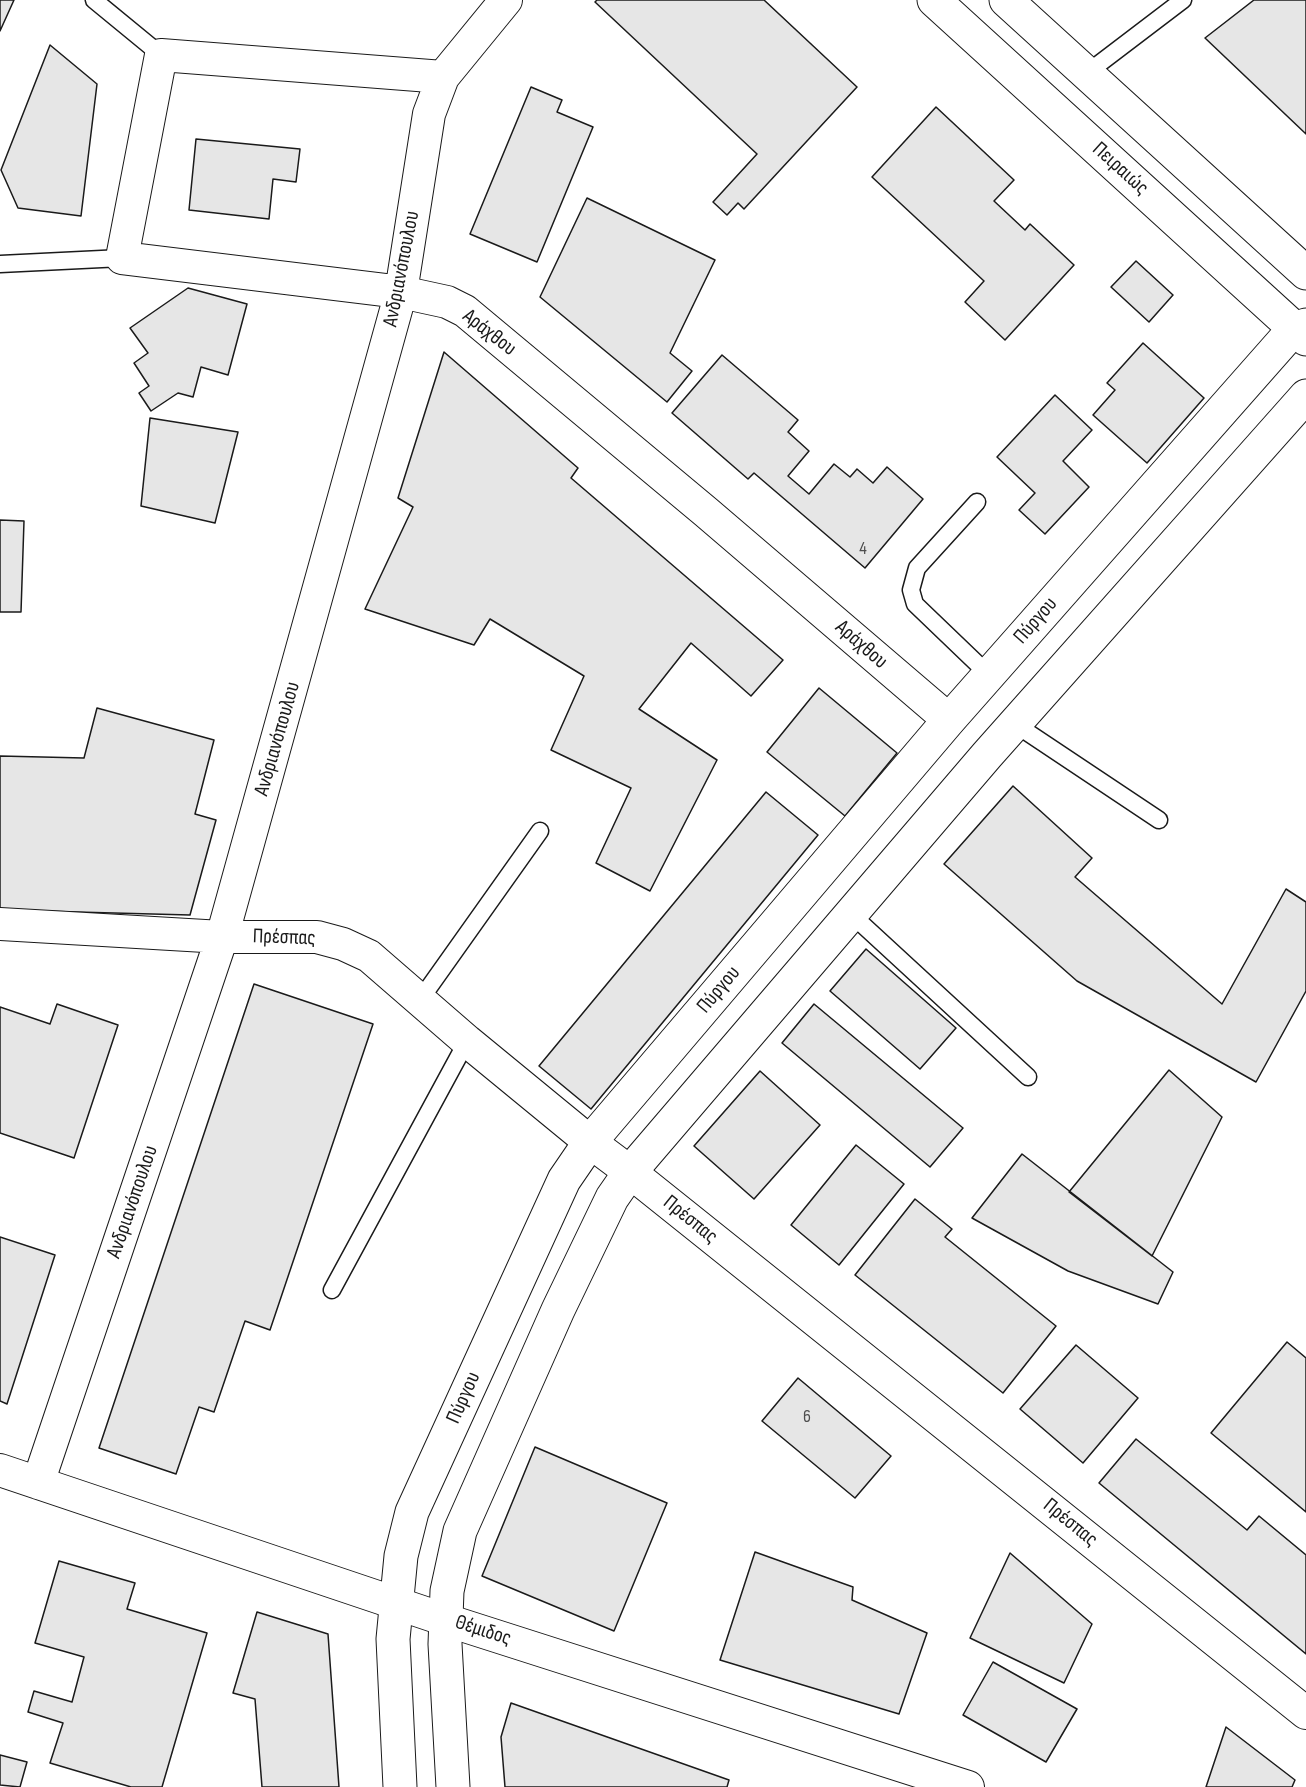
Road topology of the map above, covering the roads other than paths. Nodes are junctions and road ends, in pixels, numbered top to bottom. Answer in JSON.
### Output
{"nodes":[{"id":1,"x":94,"y":0,"type":"edge"},
{"id":2,"x":506,"y":0,"type":"edge"},
{"id":3,"x":934,"y":0,"type":"edge"},
{"id":4,"x":1006,"y":0,"type":"edge"},
{"id":5,"x":1184,"y":0,"type":"edge"},
{"id":6,"x":161,"y":55,"type":"junction"},
{"id":7,"x":1087,"y":73,"type":"junction"},
{"id":8,"x":443,"y":77,"type":"junction"},
{"id":9,"x":123,"y":258,"type":"junction"},
{"id":10,"x":0,"y":264,"type":"edge"},
{"id":11,"x":1306,"y":273,"type":"edge"},
{"id":12,"x":401,"y":292,"type":"junction"},
{"id":13,"x":1302,"y":331,"type":"edge"},
{"id":14,"x":1306,"y":396,"type":"edge"},
{"id":15,"x":977,"y":502,"type":"dead end"},
{"id":16,"x":989,"y":675,"type":"junction"},
{"id":17,"x":949,"y":720,"type":"junction"},
{"id":18,"x":1014,"y":724,"type":"junction"},
{"id":19,"x":1160,"y":820,"type":"dead end"},
{"id":20,"x":540,"y":831,"type":"dead end"},
{"id":21,"x":851,"y":914,"type":"junction"},
{"id":22,"x":0,"y":924,"type":"edge"},
{"id":23,"x":222,"y":937,"type":"junction"},
{"id":24,"x":420,"y":1000,"type":"junction"},
{"id":25,"x":467,"y":1041,"type":"junction"},
{"id":26,"x":1028,"y":1077,"type":"dead end"},
{"id":27,"x":590,"y":1142,"type":"junction"},
{"id":28,"x":630,"y":1172,"type":"junction"},
{"id":29,"x":333,"y":1290,"type":"dead end"},
{"id":30,"x":12,"y":1477,"type":"edge"},
{"id":31,"x":396,"y":1602,"type":"junction"},
{"id":32,"x":446,"y":1620,"type":"junction"},
{"id":33,"x":1306,"y":1713,"type":"edge"},
{"id":34,"x":400,"y":1787,"type":"edge"},
{"id":35,"x":453,"y":1787,"type":"edge"},
{"id":36,"x":968,"y":1787,"type":"edge"}],
"edges":[{"from":1,"to":6,"type":"lane"},
{"from":2,"to":8,"type":"street","name":"Ανδριανόπουλου"},
{"from":3,"to":13,"type":"street","name":"Πειραιώς"},
{"from":4,"to":7,"type":"street"},
{"from":5,"to":7,"type":"lane"},
{"from":6,"to":8,"type":"street"},
{"from":6,"to":9,"type":"street"},
{"from":7,"to":11,"type":"street"},
{"from":8,"to":12,"type":"street","name":"Ανδριανόπουλου"},
{"from":9,"to":10,"type":"lane"},
{"from":9,"to":12,"type":"street","name":"Αράχθου"},
{"from":12,"to":17,"type":"street","name":"Αράχθου"},
{"from":12,"to":23,"type":"street","name":"Ανδριανόπουλου"},
{"from":13,"to":16,"type":"street","name":"Πύργου"},
{"from":14,"to":18,"type":"street"},
{"from":15,"to":16,"type":"lane"},
{"from":16,"to":17,"type":"street","name":"Πύργου"},
{"from":17,"to":27,"type":"street","name":"Πύργου"},
{"from":18,"to":19,"type":"lane"},
{"from":18,"to":21,"type":"street"},
{"from":20,"to":24,"type":"lane"},
{"from":21,"to":26,"type":"lane"},
{"from":21,"to":28,"type":"street"},
{"from":22,"to":23,"type":"street","name":"Πρέσπας"},
{"from":23,"to":24,"type":"street","name":"Πρέσπας"},
{"from":23,"to":30,"type":"street","name":"Ανδριανόπουλου"},
{"from":24,"to":25,"type":"street","name":"Πρέσπας"},
{"from":25,"to":27,"type":"street","name":"Πρέσπας"},
{"from":25,"to":29,"type":"lane"},
{"from":27,"to":28,"type":"street","name":"Πρέσπας"},
{"from":27,"to":31,"type":"street","name":"Πύργου"},
{"from":28,"to":32,"type":"street"},
{"from":28,"to":33,"type":"street","name":"Πρέσπας"},
{"from":30,"to":31,"type":"street","name":"Θέμιδος"},
{"from":31,"to":32,"type":"street","name":"Θέμιδος"},
{"from":31,"to":34,"type":"street","name":"Πύργου"},
{"from":32,"to":35,"type":"street"},
{"from":32,"to":36,"type":"street","name":"Θέμιδος"}]}
